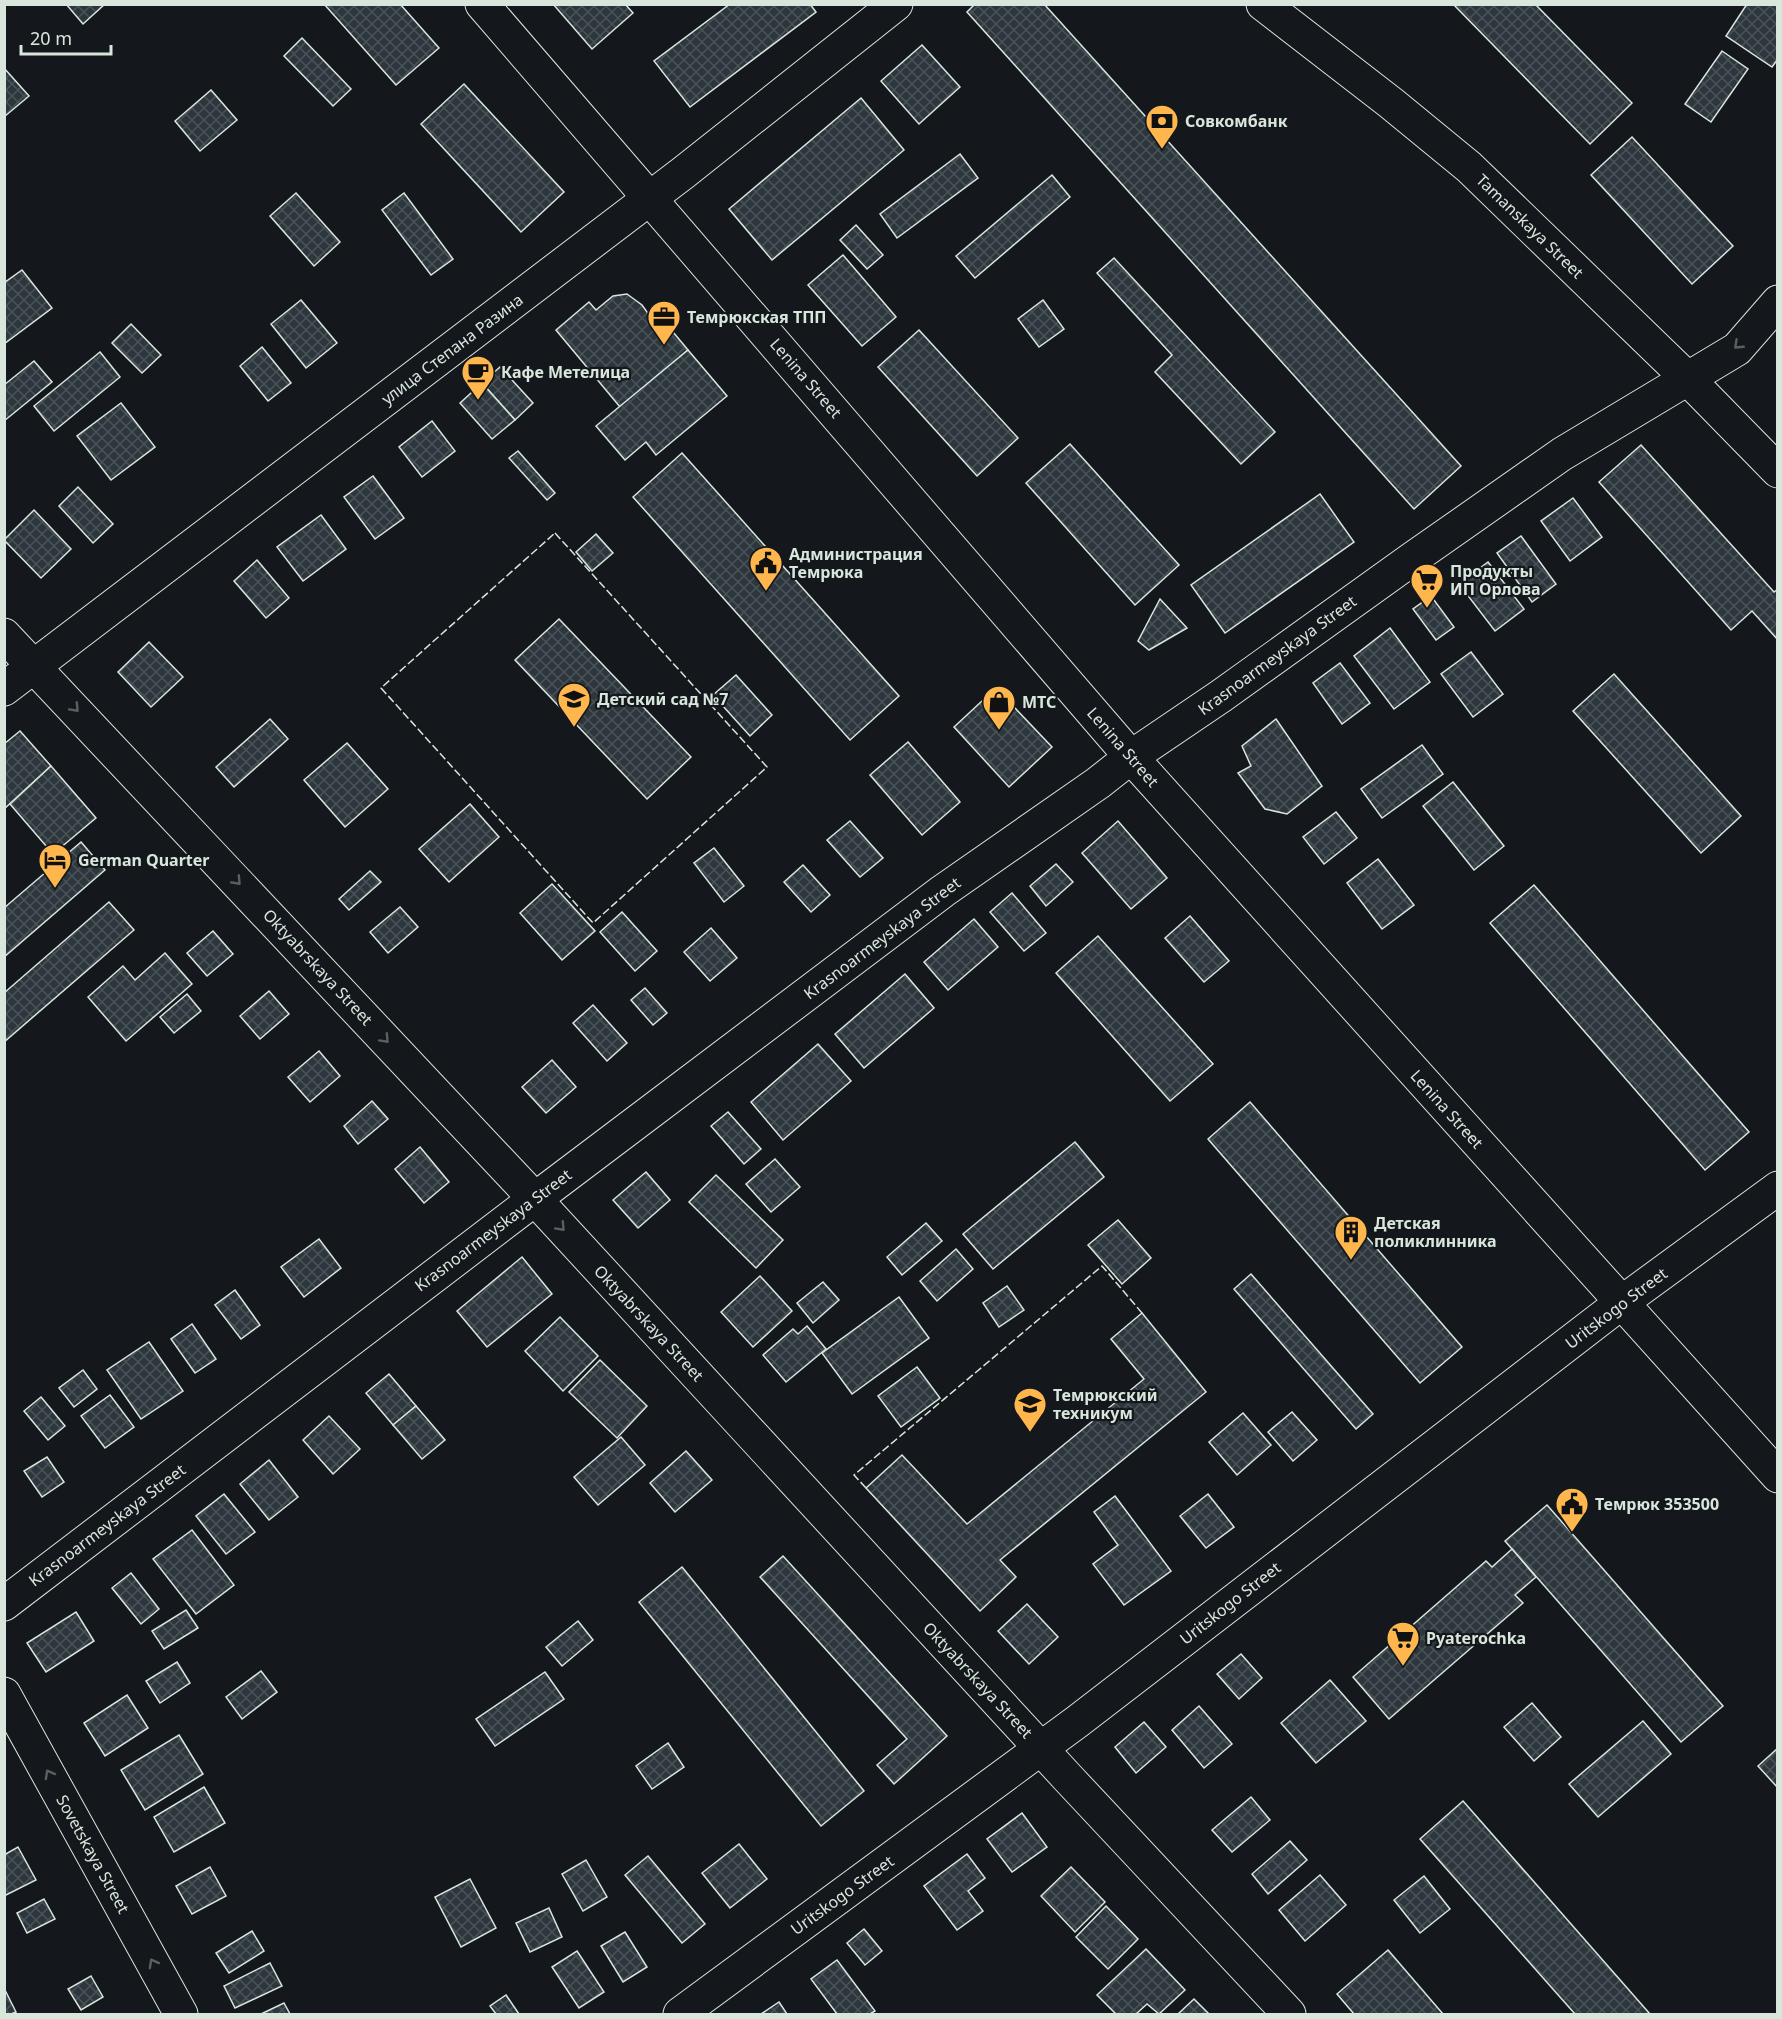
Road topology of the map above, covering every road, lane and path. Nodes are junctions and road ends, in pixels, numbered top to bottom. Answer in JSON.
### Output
{"nodes":[{"id":1,"x":482,"y":4,"type":"edge"},
{"id":2,"x":896,"y":4,"type":"edge"},
{"id":3,"x":1263,"y":4,"type":"edge"},
{"id":4,"x":650,"y":197,"type":"junction"},
{"id":5,"x":1778,"y":302,"type":"edge"},
{"id":6,"x":1687,"y":378,"type":"junction"},
{"id":7,"x":1778,"y":471,"type":"edge"},
{"id":8,"x":4,"y":635,"type":"edge"},
{"id":9,"x":35,"y":665,"type":"junction"},
{"id":10,"x":4,"y":689,"type":"edge"},
{"id":11,"x":1131,"y":757,"type":"junction"},
{"id":12,"x":1778,"y":1188,"type":"edge"},
{"id":13,"x":535,"y":1199,"type":"junction"},
{"id":14,"x":1621,"y":1303,"type":"junction"},
{"id":15,"x":1778,"y":1476,"type":"edge"},
{"id":16,"x":4,"y":1604,"type":"edge"},
{"id":17,"x":4,"y":1694,"type":"edge"},
{"id":18,"x":1041,"y":1749,"type":"junction"},
{"id":19,"x":181,"y":2014,"type":"edge"},
{"id":20,"x":680,"y":2014,"type":"edge"},
{"id":21,"x":1289,"y":2014,"type":"edge"}],
"edges":[{"from":1,"to":4,"type":"street","name":"Lenina Street"},
{"from":2,"to":4,"type":"street","name":"улица Степана Разина"},
{"from":3,"to":6,"type":"street","name":"Tamanskaya Street"},
{"from":4,"to":9,"type":"street","name":"улица Степана Разина"},
{"from":4,"to":11,"type":"street","name":"Lenina Street"},
{"from":5,"to":6,"type":"street","name":"Krasnoarmeyskaya Street","one_way":true},
{"from":6,"to":7,"type":"street","name":"Tamanskaya Street"},
{"from":6,"to":11,"type":"street","name":"Krasnoarmeyskaya Street"},
{"from":8,"to":9,"type":"street","name":"Oktyabrskaya Street"},
{"from":9,"to":10,"type":"street","name":"улица Степана Разина"},
{"from":9,"to":13,"type":"street","name":"Oktyabrskaya Street","one_way":true},
{"from":11,"to":13,"type":"street","name":"Krasnoarmeyskaya Street"},
{"from":11,"to":14,"type":"street","name":"Lenina Street"},
{"from":12,"to":14,"type":"street","name":"Uritskogo Street"},
{"from":13,"to":16,"type":"street","name":"Krasnoarmeyskaya Street"},
{"from":13,"to":18,"type":"street","name":"Oktyabrskaya Street","one_way":true},
{"from":14,"to":15,"type":"street","name":"Lenina Street"},
{"from":14,"to":18,"type":"street","name":"Uritskogo Street"},
{"from":19,"to":17,"type":"street","name":"Sovetskaya Street","one_way":true},
{"from":18,"to":20,"type":"street","name":"Uritskogo Street"},
{"from":18,"to":21,"type":"street","name":"Oktyabrskaya Street"}]}
